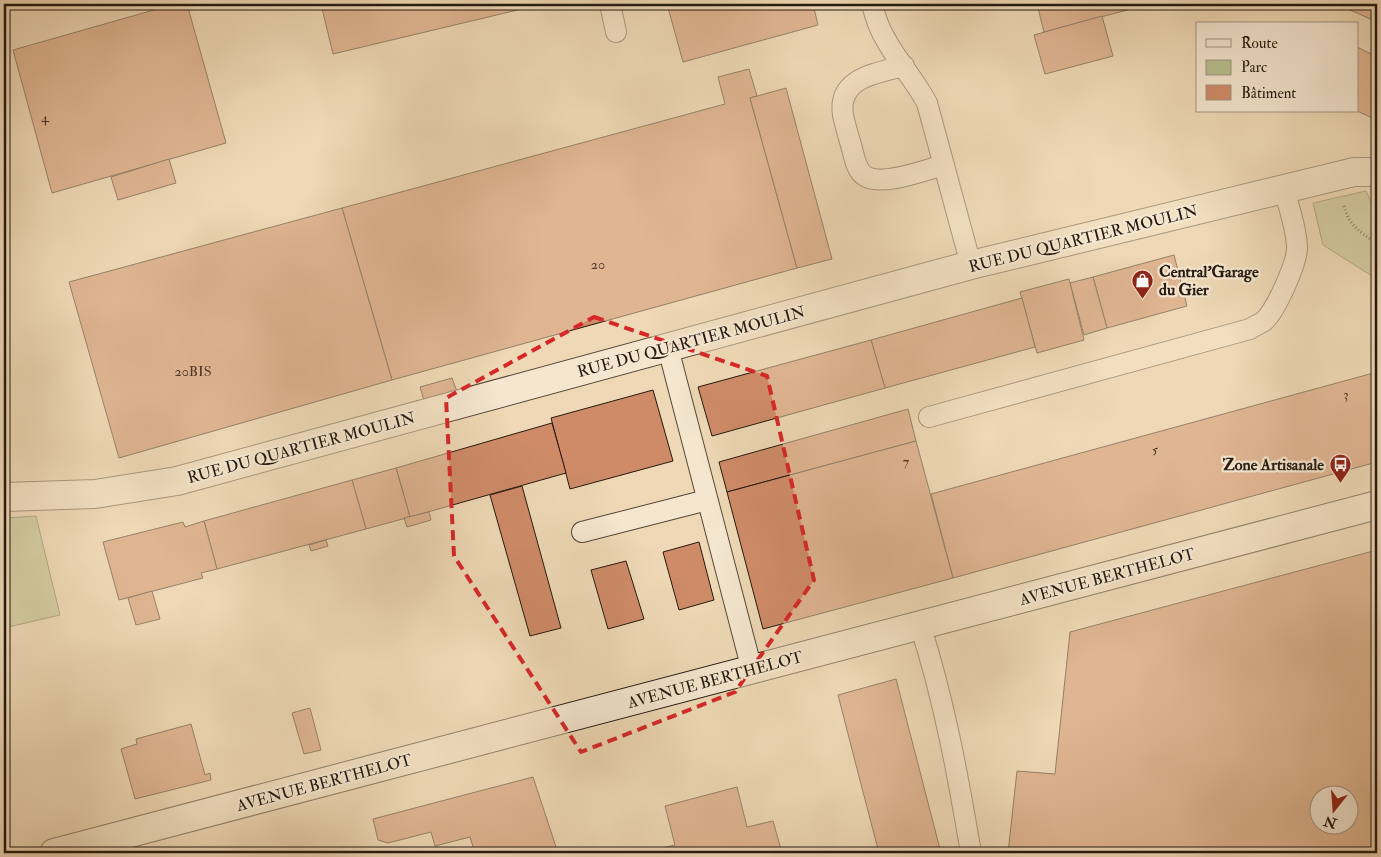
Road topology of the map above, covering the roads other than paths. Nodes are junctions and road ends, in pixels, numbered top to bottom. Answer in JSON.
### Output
{"nodes":[{"id":1,"x":610,"y":4,"type":"edge"},
{"id":2,"x":872,"y":4,"type":"edge"},
{"id":3,"x":616,"y":32,"type":"dead end"},
{"id":4,"x":904,"y":66,"type":"junction"},
{"id":5,"x":944,"y":165,"type":"junction"},
{"id":6,"x":1377,"y":172,"type":"edge"},
{"id":7,"x":1284,"y":189,"type":"junction"},
{"id":8,"x":971,"y":265,"type":"junction"},
{"id":9,"x":668,"y":348,"type":"junction"},
{"id":10,"x":929,"y":417,"type":"dead end"},
{"id":11,"x":4,"y":497,"type":"edge"},
{"id":12,"x":708,"y":500,"type":"junction"},
{"id":13,"x":1377,"y":505,"type":"edge"},
{"id":14,"x":582,"y":532,"type":"dead end"},
{"id":15,"x":920,"y":625,"type":"junction"},
{"id":16,"x":752,"y":670,"type":"junction"},
{"id":17,"x":54,"y":853,"type":"edge"},
{"id":18,"x":971,"y":853,"type":"edge"}],
"edges":[{"from":1,"to":3,"type":"lane"},
{"from":2,"to":4,"type":"lane"},
{"from":4,"to":5,"type":"lane"},
{"from":4,"to":5,"type":"lane"},
{"from":5,"to":8,"type":"lane"},
{"from":6,"to":7,"type":"street","name":"RUE DU QUARTIER MOULIN"},
{"from":7,"to":8,"type":"street","name":"RUE DU QUARTIER MOULIN"},
{"from":7,"to":10,"type":"lane"},
{"from":8,"to":9,"type":"street","name":"RUE DU QUARTIER MOULIN"},
{"from":9,"to":11,"type":"street","name":"RUE DU QUARTIER MOULIN"},
{"from":9,"to":12,"type":"lane"},
{"from":12,"to":14,"type":"lane"},
{"from":12,"to":16,"type":"lane"},
{"from":13,"to":15,"type":"street","name":"AVENUE BERTHELOT"},
{"from":15,"to":16,"type":"street","name":"AVENUE BERTHELOT"},
{"from":15,"to":18,"type":"lane"},
{"from":16,"to":17,"type":"street","name":"AVENUE BERTHELOT"}]}
